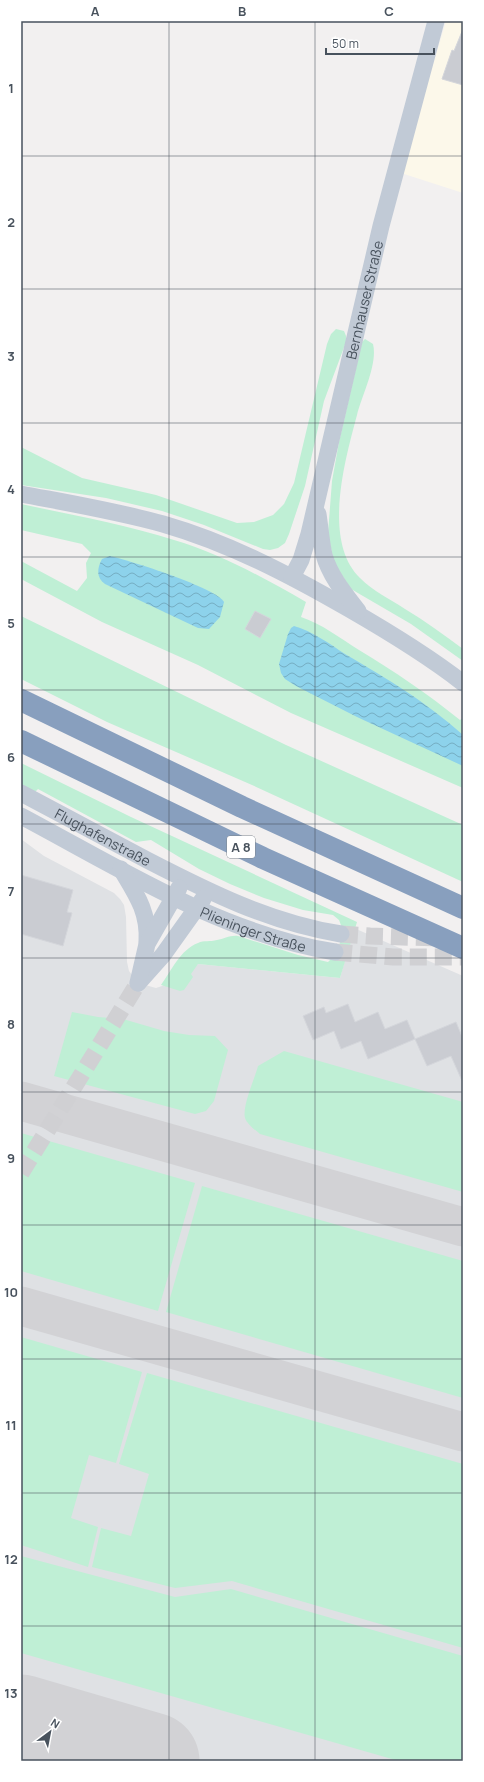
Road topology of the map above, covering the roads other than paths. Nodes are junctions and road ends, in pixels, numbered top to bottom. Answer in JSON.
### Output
{"nodes":[{"id":1,"x":436,"y":21,"type":"edge"},
{"id":2,"x":21,"y":494,"type":"edge"},
{"id":3,"x":316,"y":503,"type":"junction"},
{"id":4,"x":292,"y":577,"type":"junction"},
{"id":5,"x":361,"y":616,"type":"junction"},
{"id":6,"x":463,"y":683,"type":"edge"},
{"id":7,"x":21,"y":700,"type":"edge"},
{"id":8,"x":21,"y":741,"type":"edge"},
{"id":9,"x":21,"y":793,"type":"edge"},
{"id":10,"x":21,"y":816,"type":"edge"},
{"id":11,"x":120,"y":869,"type":"junction"},
{"id":12,"x":185,"y":879,"type":"junction"},
{"id":13,"x":207,"y":891,"type":"junction"},
{"id":14,"x":174,"y":897,"type":"junction"},
{"id":15,"x":197,"y":908,"type":"junction"},
{"id":16,"x":463,"y":908,"type":"edge"},
{"id":17,"x":341,"y":934,"type":"tunnel mouth"},
{"id":18,"x":147,"y":944,"type":"junction"},
{"id":19,"x":463,"y":948,"type":"edge"},
{"id":20,"x":335,"y":952,"type":"tunnel mouth"}],
"edges":[{"from":1,"to":3,"type":"main road","name":"Bernhauser Straße"},
{"from":2,"to":4,"type":"main road"},
{"from":3,"to":4,"type":"main road","name":"Bernhauser Straße"},
{"from":3,"to":5,"type":"main road"},
{"from":4,"to":5,"type":"main road"},
{"from":5,"to":6,"type":"main road"},
{"from":7,"to":16,"type":"highway","number":"A 8"},
{"from":8,"to":19,"type":"highway","number":"A 8"},
{"from":9,"to":12,"type":"main road","name":"Flughafenstraße"},
{"from":10,"to":11,"type":"main road","name":"Flughafenstraße"},
{"from":11,"to":14,"type":"main road","name":"Flughafenstraße"},
{"from":11,"to":18,"type":"main road"},
{"from":12,"to":13,"type":"main road","name":"Plieninger Straße"},
{"from":12,"to":14,"type":"main road"},
{"from":13,"to":15,"type":"main road"},
{"from":13,"to":17,"type":"main road","name":"Plieninger Straße"},
{"from":14,"to":15,"type":"main road","name":"Plieninger Straße"},
{"from":14,"to":18,"type":"main road"},
{"from":15,"to":18,"type":"main road"},
{"from":15,"to":20,"type":"main road","name":"Plieninger Straße"}]}
